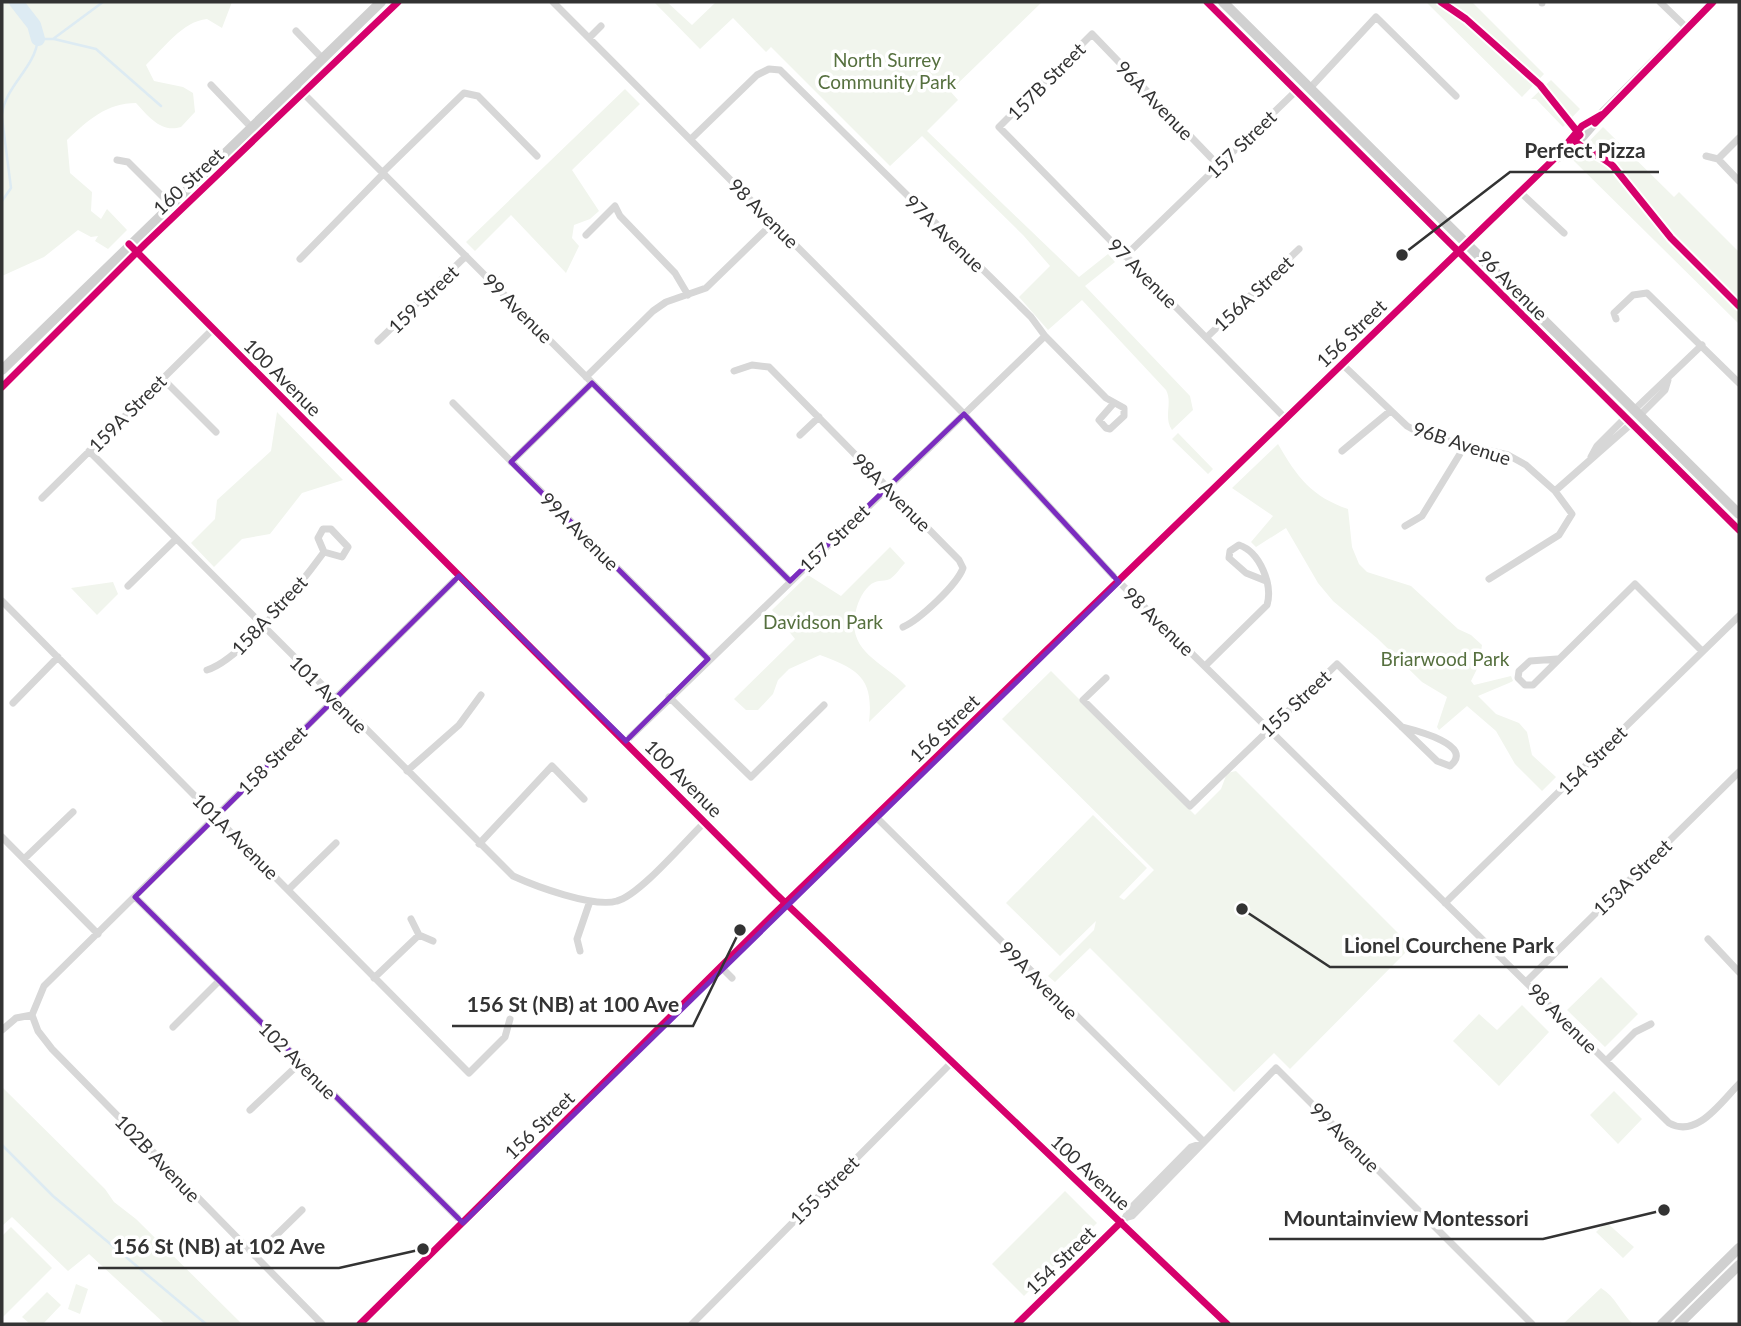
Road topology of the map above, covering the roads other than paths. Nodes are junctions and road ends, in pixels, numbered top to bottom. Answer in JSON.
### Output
{"nodes":[{"id":1,"x":381,"y":2,"type":"edge"},
{"id":2,"x":398,"y":2,"type":"edge"},
{"id":3,"x":553,"y":2,"type":"edge"},
{"id":4,"x":1207,"y":2,"type":"edge"},
{"id":5,"x":1223,"y":2,"type":"edge"},
{"id":6,"x":1660,"y":2,"type":"edge"},
{"id":7,"x":1713,"y":2,"type":"edge"},
{"id":8,"x":601,"y":26,"type":"dead end"},
{"id":9,"x":1687,"y":28,"type":"junction"},
{"id":10,"x":296,"y":31,"type":"dead end"},
{"id":11,"x":1092,"y":34,"type":"joint"},
{"id":12,"x":589,"y":38,"type":"junction"},
{"id":13,"x":1256,"y":51,"type":"junction"},
{"id":14,"x":322,"y":58,"type":"junction"},
{"id":15,"x":211,"y":85,"type":"dead end"},
{"id":16,"x":299,"y":88,"type":"junction"},
{"id":17,"x":1310,"y":88,"type":"junction"},
{"id":18,"x":1296,"y":91,"type":"junction"},
{"id":19,"x":1456,"y":96,"type":"dead end"},
{"id":20,"x":251,"y":127,"type":"junction"},
{"id":21,"x":999,"y":127,"type":"joint"},
{"id":22,"x":1739,"y":138,"type":"edge"},
{"id":23,"x":691,"y":139,"type":"junction"},
{"id":24,"x":537,"y":156,"type":"dead end"},
{"id":25,"x":1706,"y":156,"type":"dead end"},
{"id":26,"x":1718,"y":159,"type":"junction"},
{"id":27,"x":117,"y":160,"type":"dead end"},
{"id":28,"x":1219,"y":166,"type":"junction"},
{"id":29,"x":383,"y":172,"type":"junction"},
{"id":30,"x":1739,"y":181,"type":"edge"},
{"id":31,"x":1519,"y":191,"type":"junction"},
{"id":32,"x":170,"y":204,"type":"junction"},
{"id":33,"x":773,"y":223,"type":"junction"},
{"id":34,"x":1564,"y":233,"type":"dead end"},
{"id":35,"x":586,"y":235,"type":"dead end"},
{"id":36,"x":1461,"y":247,"type":"junction"},
{"id":37,"x":132,"y":248,"type":"junction"},
{"id":38,"x":1299,"y":249,"type":"dead end"},
{"id":39,"x":467,"y":256,"type":"junction"},
{"id":40,"x":1125,"y":256,"type":"junction"},
{"id":41,"x":300,"y":259,"type":"dead end"},
{"id":42,"x":688,"y":295,"type":"junction"},
{"id":43,"x":1616,"y":319,"type":"dead end"},
{"id":44,"x":213,"y":329,"type":"junction"},
{"id":45,"x":1045,"y":336,"type":"junction"},
{"id":46,"x":1207,"y":337,"type":"junction"},
{"id":47,"x":378,"y":341,"type":"dead end"},
{"id":48,"x":1702,"y":345,"type":"junction"},
{"id":49,"x":1342,"y":364,"type":"junction"},
{"id":50,"x":2,"y":370,"type":"edge"},
{"id":51,"x":734,"y":371,"type":"dead end"},
{"id":52,"x":162,"y":378,"type":"junction"},
{"id":53,"x":589,"y":380,"type":"junction"},
{"id":54,"x":1739,"y":383,"type":"edge"},
{"id":55,"x":2,"y":387,"type":"edge"},
{"id":56,"x":453,"y":403,"type":"dead end"},
{"id":57,"x":1114,"y":403,"type":"dead end"},
{"id":58,"x":1389,"y":412,"type":"junction"},
{"id":59,"x":964,"y":414,"type":"junction"},
{"id":60,"x":819,"y":417,"type":"junction"},
{"id":61,"x":1635,"y":417,"type":"junction"},
{"id":62,"x":1286,"y":419,"type":"junction"},
{"id":63,"x":216,"y":432,"type":"dead end"},
{"id":64,"x":800,"y":435,"type":"dead end"},
{"id":65,"x":1466,"y":444,"type":"junction"},
{"id":66,"x":89,"y":451,"type":"junction"},
{"id":67,"x":1342,"y":451,"type":"dead end"},
{"id":68,"x":511,"y":462,"type":"junction"},
{"id":69,"x":887,"y":487,"type":"junction"},
{"id":70,"x":1555,"y":491,"type":"junction"},
{"id":71,"x":42,"y":498,"type":"dead end"},
{"id":72,"x":1739,"y":514,"type":"edge"},
{"id":73,"x":1405,"y":526,"type":"dead end"},
{"id":74,"x":1739,"y":530,"type":"edge"},
{"id":75,"x":175,"y":540,"type":"junction"},
{"id":76,"x":324,"y":552,"type":"junction"},
{"id":77,"x":459,"y":576,"type":"junction"},
{"id":78,"x":1489,"y":579,"type":"dead end"},
{"id":79,"x":790,"y":580,"type":"junction"},
{"id":80,"x":1266,"y":581,"type":"junction"},
{"id":81,"x":1119,"y":582,"type":"junction"},
{"id":82,"x":128,"y":586,"type":"dead end"},
{"id":83,"x":2,"y":601,"type":"edge"},
{"id":84,"x":1739,"y":616,"type":"edge"},
{"id":85,"x":261,"y":626,"type":"junction"},
{"id":86,"x":903,"y":626,"type":"dead end"},
{"id":87,"x":1702,"y":651,"type":"junction"},
{"id":88,"x":58,"y":657,"type":"junction"},
{"id":89,"x":708,"y":659,"type":"junction"},
{"id":90,"x":1557,"y":659,"type":"junction"},
{"id":91,"x":1205,"y":666,"type":"junction"},
{"id":92,"x":207,"y":670,"type":"dead end"},
{"id":93,"x":1106,"y":678,"type":"dead end"},
{"id":94,"x":481,"y":695,"type":"dead end"},
{"id":95,"x":668,"y":697,"type":"junction"},
{"id":96,"x":334,"y":699,"type":"junction"},
{"id":97,"x":13,"y":703,"type":"dead end"},
{"id":98,"x":824,"y":705,"type":"dead end"},
{"id":99,"x":1402,"y":727,"type":"junction"},
{"id":100,"x":1268,"y":728,"type":"junction"},
{"id":101,"x":625,"y":741,"type":"junction"},
{"id":102,"x":407,"y":771,"type":"junction"},
{"id":103,"x":1739,"y":772,"type":"edge"},
{"id":104,"x":584,"y":799,"type":"dead end"},
{"id":105,"x":73,"y":812,"type":"dead end"},
{"id":106,"x":216,"y":817,"type":"junction"},
{"id":107,"x":876,"y":817,"type":"junction"},
{"id":108,"x":705,"y":822,"type":"junction"},
{"id":109,"x":2,"y":837,"type":"edge"},
{"id":110,"x":336,"y":842,"type":"dead end"},
{"id":111,"x":479,"y":844,"type":"junction"},
{"id":112,"x":24,"y":859,"type":"junction"},
{"id":113,"x":289,"y":889,"type":"junction"},
{"id":114,"x":135,"y":897,"type":"junction"},
{"id":115,"x":590,"y":901,"type":"junction"},
{"id":116,"x":786,"y":903,"type":"junction"},
{"id":117,"x":1445,"y":903,"type":"junction"},
{"id":118,"x":411,"y":919,"type":"dead end"},
{"id":119,"x":97,"y":934,"type":"junction"},
{"id":120,"x":419,"y":935,"type":"junction"},
{"id":121,"x":1708,"y":939,"type":"dead end"},
{"id":122,"x":433,"y":941,"type":"dead end"},
{"id":123,"x":580,"y":951,"type":"dead end"},
{"id":124,"x":720,"y":967,"type":"junction"},
{"id":125,"x":1739,"y":972,"type":"edge"},
{"id":126,"x":374,"y":978,"type":"junction"},
{"id":127,"x":733,"y":978,"type":"dead end"},
{"id":128,"x":219,"y":981,"type":"junction"},
{"id":129,"x":1526,"y":982,"type":"junction"},
{"id":130,"x":32,"y":1015,"type":"junction"},
{"id":131,"x":510,"y":1019,"type":"dead end"},
{"id":132,"x":1651,"y":1024,"type":"dead end"},
{"id":133,"x":173,"y":1027,"type":"dead end"},
{"id":134,"x":2,"y":1030,"type":"edge"},
{"id":135,"x":1606,"y":1061,"type":"junction"},
{"id":136,"x":952,"y":1062,"type":"junction"},
{"id":137,"x":300,"y":1063,"type":"junction"},
{"id":138,"x":1276,"y":1068,"type":"joint"},
{"id":139,"x":1739,"y":1084,"type":"edge"},
{"id":140,"x":250,"y":1110,"type":"dead end"},
{"id":141,"x":1202,"y":1143,"type":"junction"},
{"id":142,"x":302,"y":1210,"type":"dead end"},
{"id":143,"x":1123,"y":1220,"type":"junction"},
{"id":144,"x":463,"y":1223,"type":"junction"},
{"id":145,"x":1739,"y":1248,"type":"edge"},
{"id":146,"x":255,"y":1256,"type":"junction"},
{"id":147,"x":1739,"y":1265,"type":"edge"},
{"id":148,"x":694,"y":1321,"type":"edge"},
{"id":149,"x":323,"y":1324,"type":"edge"},
{"id":150,"x":360,"y":1324,"type":"edge"},
{"id":151,"x":1017,"y":1324,"type":"edge"},
{"id":152,"x":1227,"y":1324,"type":"edge"},
{"id":153,"x":1532,"y":1324,"type":"edge"},
{"id":154,"x":1662,"y":1324,"type":"edge"},
{"id":155,"x":1679,"y":1324,"type":"edge"}],
"edges":[{"from":1,"to":14,"type":"main road","name":"160 Street"},
{"from":2,"to":16,"type":"main road","name":"160 Street"},
{"from":3,"to":12,"type":"street","name":"98 Avenue"},
{"from":4,"to":13,"type":"main road","name":"96 Avenue"},
{"from":5,"to":17,"type":"main road","name":"96 Avenue"},
{"from":6,"to":9,"type":"street"},
{"from":7,"to":9,"type":"main road","name":"156 Street"},
{"from":8,"to":12,"type":"street"},
{"from":9,"to":31,"type":"main road","name":"156 Street"},
{"from":10,"to":14,"type":"street"},
{"from":11,"to":21,"type":"street","name":"157B Street"},
{"from":11,"to":28,"type":"street","name":"96A Avenue"},
{"from":12,"to":23,"type":"street","name":"98 Avenue"},
{"from":13,"to":17,"type":"main road"},
{"from":13,"to":18,"type":"main road","name":"96 Avenue"},
{"from":14,"to":16,"type":"main road","name":"160 Street"},
{"from":15,"to":20,"type":"street"},
{"from":16,"to":20,"type":"main road","name":"160 Street"},
{"from":16,"to":29,"type":"street","name":"99 Avenue"},
{"from":16,"to":37,"type":"main road","name":"160 Street"},
{"from":17,"to":19,"type":"street"},
{"from":17,"to":36,"type":"main road","name":"96 Avenue"},
{"from":18,"to":28,"type":"street","name":"157 Street"},
{"from":18,"to":36,"type":"main road","name":"96 Avenue"},
{"from":20,"to":32,"type":"main road","name":"160 Street"},
{"from":21,"to":40,"type":"street","name":"97 Avenue"},
{"from":22,"to":26,"type":"street"},
{"from":23,"to":33,"type":"street","name":"98 Avenue"},
{"from":23,"to":45,"type":"street","name":"97A Avenue"},
{"from":24,"to":29,"type":"street"},
{"from":25,"to":26,"type":"street"},
{"from":26,"to":30,"type":"street"},
{"from":27,"to":32,"type":"street"},
{"from":28,"to":40,"type":"street","name":"157 Street"},
{"from":29,"to":39,"type":"street","name":"99 Avenue"},
{"from":29,"to":41,"type":"street"},
{"from":31,"to":34,"type":"street"},
{"from":31,"to":36,"type":"main road","name":"156 Street"},
{"from":32,"to":37,"type":"main road","name":"160 Street"},
{"from":33,"to":42,"type":"street"},
{"from":33,"to":59,"type":"street","name":"98 Avenue"},
{"from":35,"to":42,"type":"street"},
{"from":36,"to":49,"type":"main road","name":"156 Street"},
{"from":36,"to":61,"type":"main road","name":"96 Avenue"},
{"from":37,"to":44,"type":"main road","name":"100 Avenue"},
{"from":37,"to":50,"type":"main road","name":"160 Street"},
{"from":37,"to":55,"type":"main road","name":"160 Street"},
{"from":38,"to":46,"type":"street","name":"156A Street"},
{"from":39,"to":47,"type":"street","name":"159 Street"},
{"from":39,"to":53,"type":"street","name":"99 Avenue"},
{"from":40,"to":46,"type":"street","name":"97 Avenue"},
{"from":42,"to":53,"type":"street"},
{"from":43,"to":48,"type":"street"},
{"from":44,"to":52,"type":"street","name":"159A Street"},
{"from":44,"to":77,"type":"main road","name":"100 Avenue"},
{"from":45,"to":57,"type":"street","name":"97A Avenue"},
{"from":45,"to":59,"type":"street","name":"157 Street"},
{"from":46,"to":62,"type":"street","name":"97 Avenue"},
{"from":48,"to":54,"type":"street"},
{"from":48,"to":61,"type":"street"},
{"from":49,"to":58,"type":"street","name":"96B Avenue"},
{"from":49,"to":62,"type":"main road","name":"156 Street"},
{"from":51,"to":60,"type":"street","name":"98A Avenue"},
{"from":52,"to":63,"type":"street"},
{"from":52,"to":66,"type":"street","name":"159A Street"},
{"from":53,"to":68,"type":"street"},
{"from":53,"to":79,"type":"street","name":"99 Avenue"},
{"from":56,"to":68,"type":"street","name":"99A Avenue"},
{"from":58,"to":65,"type":"street","name":"96B Avenue"},
{"from":58,"to":67,"type":"street"},
{"from":59,"to":69,"type":"street","name":"157 Street"},
{"from":59,"to":81,"type":"street","name":"98 Avenue"},
{"from":60,"to":64,"type":"street"},
{"from":60,"to":69,"type":"street","name":"98A Avenue"},
{"from":61,"to":70,"type":"street"},
{"from":61,"to":72,"type":"main road","name":"96 Avenue"},
{"from":61,"to":74,"type":"main road","name":"96 Avenue"},
{"from":62,"to":81,"type":"main road","name":"156 Street"},
{"from":65,"to":70,"type":"street","name":"96B Avenue"},
{"from":65,"to":73,"type":"street"},
{"from":66,"to":71,"type":"street","name":"159A Street"},
{"from":66,"to":75,"type":"street","name":"101 Avenue"},
{"from":68,"to":89,"type":"street","name":"99A Avenue"},
{"from":69,"to":79,"type":"street","name":"157 Street"},
{"from":69,"to":86,"type":"street","name":"98A Avenue"},
{"from":70,"to":78,"type":"street"},
{"from":75,"to":82,"type":"street"},
{"from":75,"to":85,"type":"street","name":"101 Avenue"},
{"from":76,"to":76,"type":"street","name":"158A Street"},
{"from":76,"to":85,"type":"street","name":"158A Street"},
{"from":77,"to":96,"type":"street","name":"158 Street"},
{"from":77,"to":101,"type":"main road","name":"100 Avenue"},
{"from":79,"to":89,"type":"street","name":"157 Street"},
{"from":80,"to":80,"type":"street"},
{"from":80,"to":91,"type":"street"},
{"from":81,"to":91,"type":"street","name":"98 Avenue"},
{"from":81,"to":107,"type":"main road","name":"156 Street"},
{"from":83,"to":88,"type":"street","name":"101A Avenue"},
{"from":84,"to":87,"type":"street","name":"154 Street"},
{"from":85,"to":92,"type":"street","name":"158A Street"},
{"from":85,"to":96,"type":"street","name":"101 Avenue"},
{"from":87,"to":90,"type":"street"},
{"from":87,"to":117,"type":"street","name":"154 Street"},
{"from":88,"to":97,"type":"street"},
{"from":88,"to":106,"type":"street","name":"101A Avenue"},
{"from":89,"to":95,"type":"street","name":"157 Street"},
{"from":90,"to":90,"type":"street"},
{"from":91,"to":100,"type":"street","name":"98 Avenue"},
{"from":93,"to":100,"type":"street","name":"155 Street"},
{"from":94,"to":102,"type":"street"},
{"from":95,"to":98,"type":"street"},
{"from":95,"to":101,"type":"street","name":"157 Street"},
{"from":96,"to":102,"type":"street","name":"101 Avenue"},
{"from":96,"to":106,"type":"street","name":"158 Street"},
{"from":99,"to":99,"type":"street","name":"155 Street"},
{"from":99,"to":100,"type":"street","name":"155 Street"},
{"from":100,"to":117,"type":"street","name":"98 Avenue"},
{"from":101,"to":108,"type":"main road","name":"100 Avenue"},
{"from":102,"to":111,"type":"street","name":"101 Avenue"},
{"from":103,"to":129,"type":"street","name":"153A Street"},
{"from":104,"to":111,"type":"street"},
{"from":105,"to":112,"type":"street"},
{"from":106,"to":113,"type":"street","name":"101A Avenue"},
{"from":106,"to":114,"type":"street","name":"158 Street"},
{"from":107,"to":116,"type":"main road","name":"156 Street"},
{"from":107,"to":141,"type":"street","name":"99A Avenue"},
{"from":108,"to":115,"type":"street"},
{"from":108,"to":116,"type":"main road","name":"100 Avenue"},
{"from":109,"to":112,"type":"street"},
{"from":110,"to":113,"type":"street"},
{"from":111,"to":115,"type":"street","name":"101 Avenue"},
{"from":112,"to":119,"type":"street"},
{"from":113,"to":126,"type":"street","name":"101A Avenue"},
{"from":114,"to":119,"type":"street","name":"158 Street"},
{"from":114,"to":128,"type":"street","name":"102 Avenue"},
{"from":115,"to":123,"type":"street"},
{"from":116,"to":124,"type":"main road","name":"156 Street"},
{"from":116,"to":136,"type":"main road","name":"100 Avenue"},
{"from":117,"to":129,"type":"street","name":"98 Avenue"},
{"from":118,"to":120,"type":"street"},
{"from":119,"to":130,"type":"street","name":"158 Street"},
{"from":120,"to":122,"type":"street"},
{"from":120,"to":126,"type":"street"},
{"from":121,"to":125,"type":"street"},
{"from":124,"to":127,"type":"street"},
{"from":124,"to":144,"type":"main road","name":"156 Street"},
{"from":126,"to":131,"type":"street","name":"101A Avenue"},
{"from":128,"to":133,"type":"street"},
{"from":128,"to":137,"type":"street","name":"102 Avenue"},
{"from":129,"to":135,"type":"street","name":"98 Avenue"},
{"from":130,"to":134,"type":"street"},
{"from":130,"to":146,"type":"street","name":"102B Avenue"},
{"from":132,"to":135,"type":"street"},
{"from":135,"to":139,"type":"street","name":"98 Avenue"},
{"from":136,"to":143,"type":"main road","name":"100 Avenue"},
{"from":136,"to":148,"type":"street","name":"155 Street"},
{"from":137,"to":140,"type":"street"},
{"from":137,"to":144,"type":"street","name":"102 Avenue"},
{"from":138,"to":141,"type":"street","name":"154 Street"},
{"from":138,"to":153,"type":"street","name":"99 Avenue"},
{"from":141,"to":143,"type":"street","name":"154 Street"},
{"from":142,"to":146,"type":"street"},
{"from":143,"to":151,"type":"main road","name":"154 Street"},
{"from":143,"to":152,"type":"main road","name":"100 Avenue"},
{"from":144,"to":150,"type":"main road","name":"156 Street"},
{"from":145,"to":154,"type":"main road"},
{"from":146,"to":149,"type":"street","name":"102B Avenue"},
{"from":147,"to":155,"type":"main road"}]}
